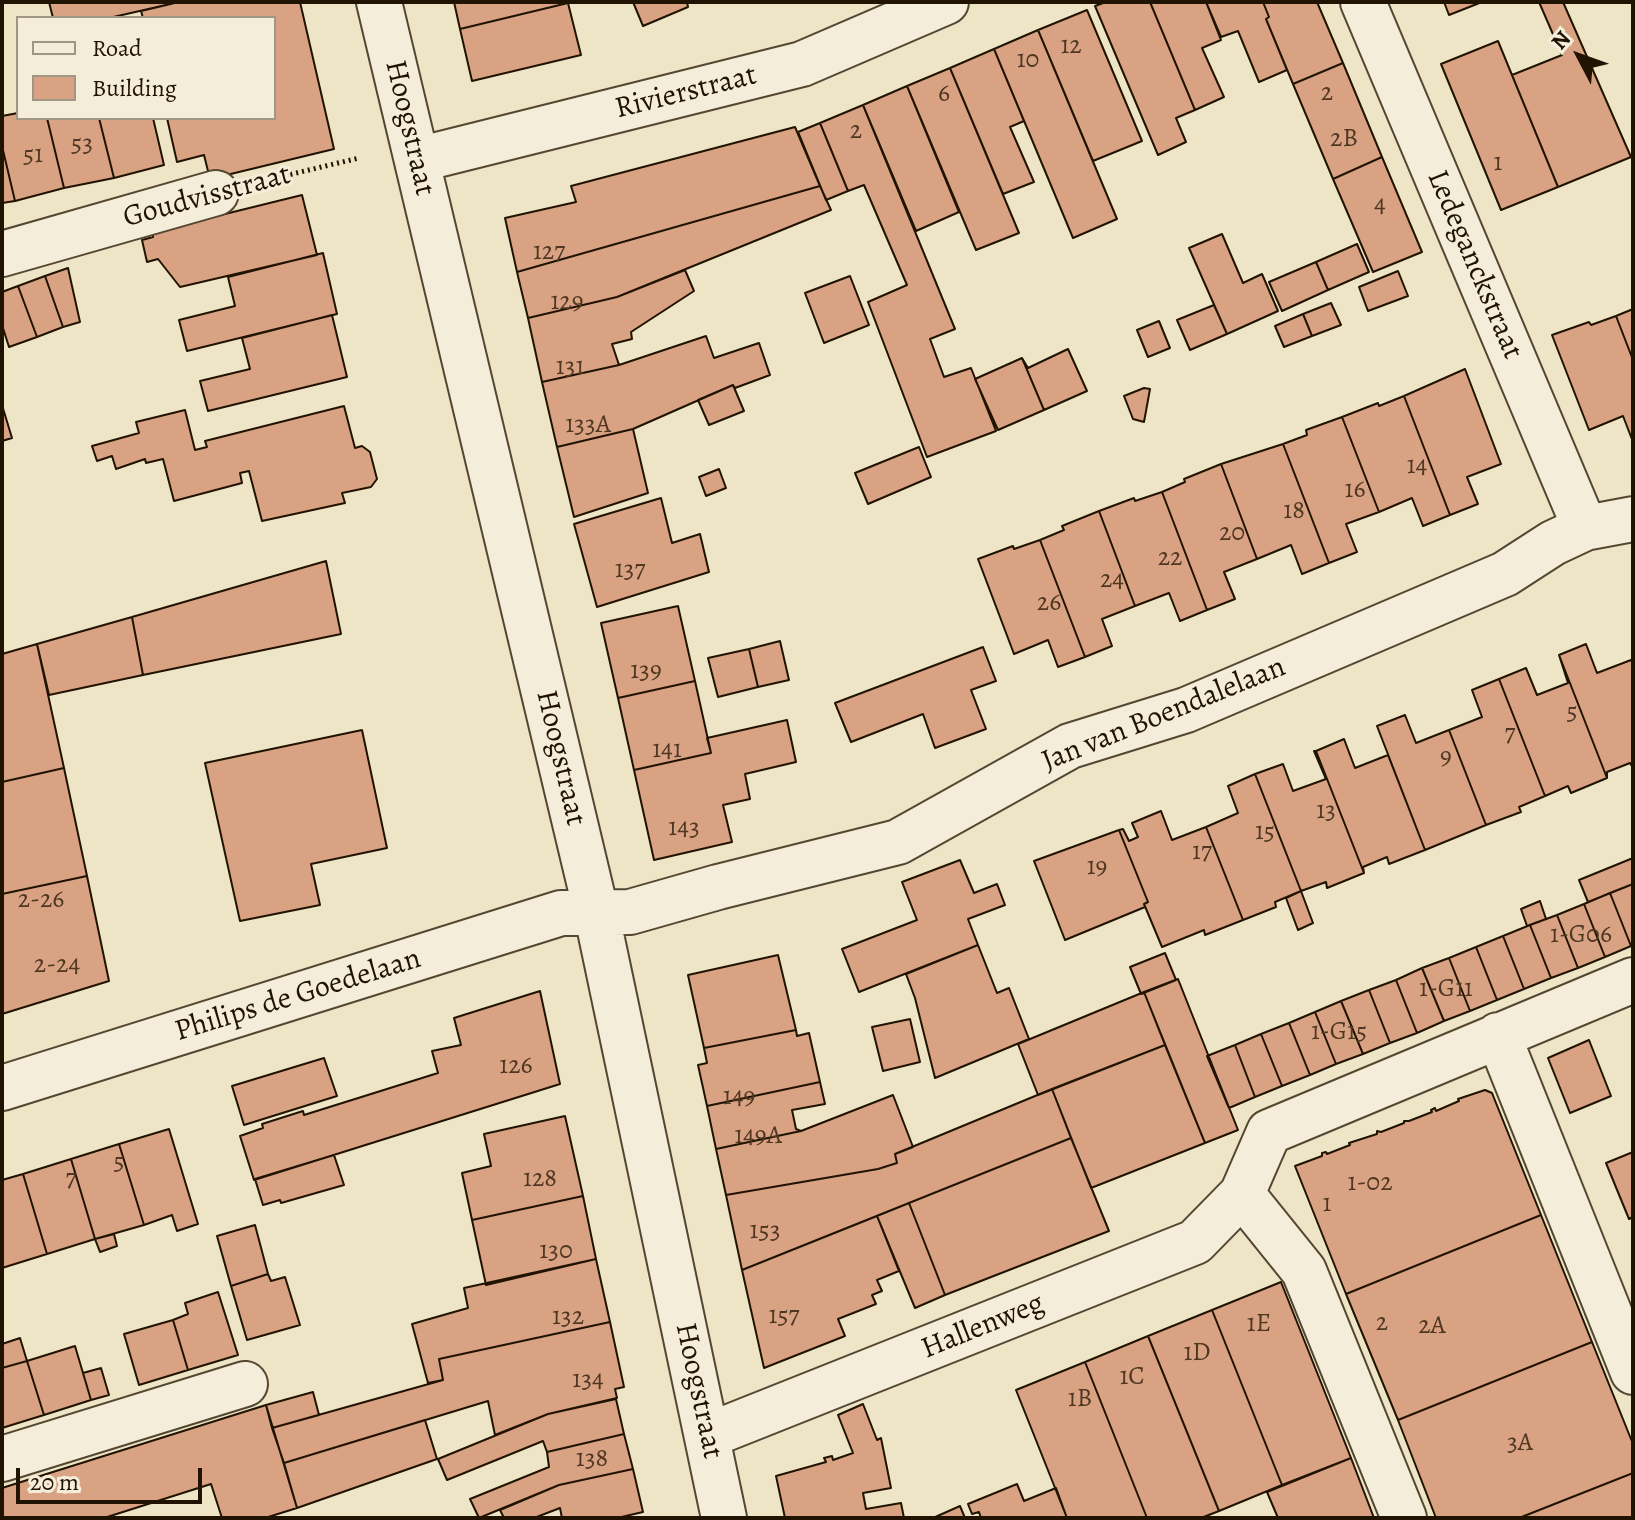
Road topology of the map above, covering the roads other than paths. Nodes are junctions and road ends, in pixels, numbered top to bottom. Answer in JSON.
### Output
{"nodes":[{"id":1,"x":379,"y":2,"type":"edge"},
{"id":2,"x":946,"y":2,"type":"edge"},
{"id":3,"x":1363,"y":2,"type":"edge"},
{"id":4,"x":415,"y":152,"type":"junction"},
{"id":5,"x":216,"y":193,"type":"road end"},
{"id":6,"x":2,"y":254,"type":"edge"},
{"id":7,"x":1633,"y":519,"type":"edge"},
{"id":8,"x":1585,"y":528,"type":"junction"},
{"id":9,"x":596,"y":911,"type":"junction"},
{"id":10,"x":1633,"y":980,"type":"edge"},
{"id":11,"x":1498,"y":1035,"type":"junction"},
{"id":12,"x":2,"y":1088,"type":"edge"},
{"id":13,"x":1242,"y":1194,"type":"junction"},
{"id":14,"x":1633,"y":1372,"type":"edge"},
{"id":15,"x":245,"y":1384,"type":"dead end"},
{"id":16,"x":707,"y":1436,"type":"junction"},
{"id":17,"x":2,"y":1459,"type":"edge"},
{"id":18,"x":724,"y":1518,"type":"edge"},
{"id":19,"x":1404,"y":1518,"type":"edge"}],
"edges":[{"from":1,"to":4,"type":"street","name":"Hoogstraat"},
{"from":2,"to":4,"type":"street","name":"Rivierstraat"},
{"from":3,"to":8,"type":"street","name":"Ledeganckstraat"},
{"from":4,"to":9,"type":"street","name":"Hoogstraat"},
{"from":5,"to":6,"type":"street","name":"Goudvisstraat"},
{"from":7,"to":8,"type":"street","name":"Jan van Boendalelaan"},
{"from":8,"to":9,"type":"street","name":"Jan van Boendalelaan"},
{"from":9,"to":12,"type":"street","name":"Philips de Goedelaan"},
{"from":9,"to":16,"type":"street","name":"Hoogstraat"},
{"from":10,"to":11,"type":"street","name":"Hallenweg"},
{"from":11,"to":13,"type":"street","name":"Hallenweg"},
{"from":11,"to":14,"type":"street"},
{"from":13,"to":16,"type":"street","name":"Hallenweg"},
{"from":13,"to":19,"type":"street"},
{"from":15,"to":17,"type":"street"},
{"from":16,"to":18,"type":"street","name":"Hoogstraat"}]}
